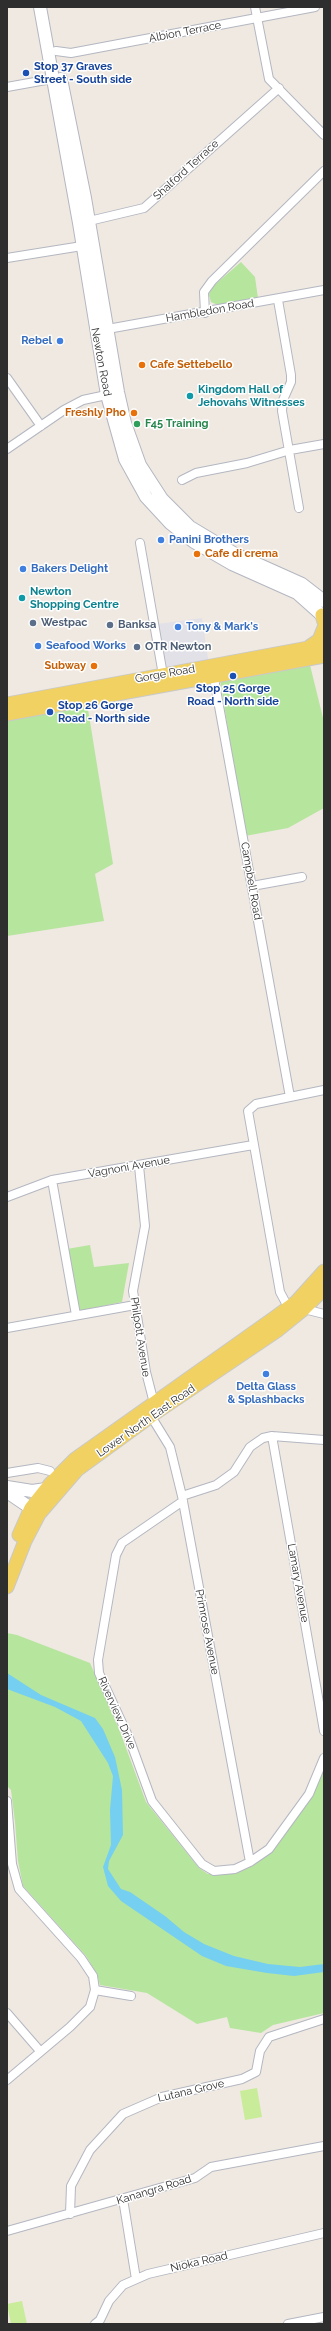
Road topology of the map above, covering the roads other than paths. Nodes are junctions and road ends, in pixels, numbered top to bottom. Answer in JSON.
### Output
{"nodes":[{"id":1,"x":40,"y":7,"type":"edge"},
{"id":2,"x":47,"y":7,"type":"edge"},
{"id":3,"x":255,"y":7,"type":"edge"},
{"id":4,"x":314,"y":7,"type":"edge"},
{"id":5,"x":257,"y":18,"type":"junction"},
{"id":6,"x":56,"y":51,"type":"junction"},
{"id":7,"x":57,"y":78,"type":"junction"},
{"id":8,"x":7,"y":87,"type":"edge"},
{"id":9,"x":279,"y":88,"type":"junction"},
{"id":10,"x":324,"y":135,"type":"edge"},
{"id":11,"x":324,"y":171,"type":"edge"},
{"id":12,"x":84,"y":222,"type":"junction"},
{"id":13,"x":82,"y":246,"type":"junction"},
{"id":14,"x":7,"y":258,"type":"edge"},
{"id":15,"x":324,"y":290,"type":"edge"},
{"id":16,"x":278,"y":300,"type":"junction"},
{"id":17,"x":205,"y":313,"type":"junction"},
{"id":18,"x":108,"y":329,"type":"junction"},
{"id":19,"x":95,"y":331,"type":"junction"},
{"id":20,"x":7,"y":378,"type":"edge"},
{"id":21,"x":112,"y":394,"type":"junction"},
{"id":22,"x":41,"y":426,"type":"junction"},
{"id":23,"x":324,"y":444,"type":"edge"},
{"id":24,"x":7,"y":449,"type":"edge"},
{"id":25,"x":290,"y":450,"type":"junction"},
{"id":26,"x":182,"y":480,"type":"dead end"},
{"id":27,"x":299,"y":508,"type":"dead end"},
{"id":28,"x":140,"y":543,"type":"dead end"},
{"id":29,"x":324,"y":602,"type":"edge"},
{"id":30,"x":323,"y":620,"type":"edge"},
{"id":31,"x":324,"y":645,"type":"edge"},
{"id":32,"x":306,"y":648,"type":"junction"},
{"id":33,"x":324,"y":656,"type":"edge"},
{"id":34,"x":212,"y":670,"type":"junction"},
{"id":35,"x":164,"y":679,"type":"junction"},
{"id":36,"x":88,"y":688,"type":"junction"},
{"id":37,"x":100,"y":696,"type":"junction"},
{"id":38,"x":7,"y":704,"type":"edge"},
{"id":39,"x":33,"y":704,"type":"junction"},
{"id":40,"x":7,"y":714,"type":"edge"},
{"id":41,"x":302,"y":877,"type":"dead end"},
{"id":42,"x":252,"y":886,"type":"junction"},
{"id":43,"x":324,"y":1090,"type":"edge"},
{"id":44,"x":290,"y":1097,"type":"junction"},
{"id":45,"x":253,"y":1145,"type":"junction"},
{"id":46,"x":139,"y":1166,"type":"junction"},
{"id":47,"x":52,"y":1180,"type":"junction"},
{"id":48,"x":7,"y":1197,"type":"edge"},
{"id":49,"x":324,"y":1271,"type":"edge"},
{"id":50,"x":308,"y":1289,"type":"junction"},
{"id":51,"x":324,"y":1289,"type":"edge"},
{"id":52,"x":134,"y":1305,"type":"junction"},
{"id":53,"x":288,"y":1307,"type":"junction"},
{"id":54,"x":304,"y":1309,"type":"junction"},
{"id":55,"x":324,"y":1314,"type":"edge"},
{"id":56,"x":76,"y":1315,"type":"junction"},
{"id":57,"x":7,"y":1328,"type":"edge"},
{"id":58,"x":152,"y":1410,"type":"junction"},
{"id":59,"x":272,"y":1436,"type":"junction"},
{"id":60,"x":324,"y":1440,"type":"edge"},
{"id":61,"x":50,"y":1471,"type":"dead end"},
{"id":62,"x":7,"y":1473,"type":"edge"},
{"id":63,"x":7,"y":1487,"type":"edge"},
{"id":64,"x":46,"y":1489,"type":"junction"},
{"id":65,"x":7,"y":1492,"type":"edge"},
{"id":66,"x":182,"y":1499,"type":"junction"},
{"id":67,"x":35,"y":1511,"type":"junction"},
{"id":68,"x":8,"y":1576,"type":"edge"},
{"id":69,"x":324,"y":1731,"type":"edge"},
{"id":70,"x":324,"y":1758,"type":"edge"},
{"id":71,"x":7,"y":1801,"type":"edge"},
{"id":72,"x":250,"y":1862,"type":"junction"},
{"id":73,"x":95,"y":1990,"type":"junction"},
{"id":74,"x":131,"y":1996,"type":"dead end"},
{"id":75,"x":7,"y":2013,"type":"edge"},
{"id":76,"x":324,"y":2019,"type":"edge"},
{"id":77,"x":40,"y":2051,"type":"junction"},
{"id":78,"x":7,"y":2080,"type":"edge"},
{"id":79,"x":324,"y":2146,"type":"edge"},
{"id":80,"x":123,"y":2199,"type":"junction"},
{"id":81,"x":70,"y":2214,"type":"junction"},
{"id":82,"x":7,"y":2231,"type":"edge"},
{"id":83,"x":324,"y":2233,"type":"edge"},
{"id":84,"x":136,"y":2279,"type":"junction"},
{"id":85,"x":324,"y":2317,"type":"edge"},
{"id":86,"x":95,"y":2324,"type":"edge"},
{"id":87,"x":288,"y":2324,"type":"edge"}],
"edges":[{"from":1,"to":7,"type":"main road","name":"Newton Road"},
{"from":2,"to":6,"type":"main road","name":"Newton Road"},
{"from":3,"to":5,"type":"street"},
{"from":4,"to":5,"type":"street","name":"Albion Terrace"},
{"from":5,"to":6,"type":"street","name":"Albion Terrace"},
{"from":5,"to":9,"type":"street"},
{"from":6,"to":7,"type":"main road","name":"Newton Road"},
{"from":7,"to":8,"type":"street"},
{"from":7,"to":12,"type":"main road","name":"Newton Road"},
{"from":9,"to":10,"type":"street"},
{"from":9,"to":12,"type":"street","name":"Shalford Terrace"},
{"from":11,"to":17,"type":"street"},
{"from":12,"to":13,"type":"main road","name":"Newton Road"},
{"from":12,"to":18,"type":"main road","name":"Newton Road"},
{"from":13,"to":14,"type":"street"},
{"from":13,"to":19,"type":"main road","name":"Newton Road"},
{"from":15,"to":16,"type":"street","name":"Hambledon Road"},
{"from":16,"to":17,"type":"street","name":"Hambledon Road"},
{"from":16,"to":25,"type":"street"},
{"from":17,"to":18,"type":"street","name":"Hambledon Road"},
{"from":18,"to":19,"type":"street","name":"Hambledon Road"},
{"from":18,"to":21,"type":"main road","name":"Newton Road"},
{"from":19,"to":21,"type":"main road","name":"Newton Road"},
{"from":20,"to":22,"type":"street"},
{"from":21,"to":22,"type":"street"},
{"from":21,"to":29,"type":"main road","name":"Newton Road"},
{"from":21,"to":30,"type":"main road","name":"Newton Road"},
{"from":22,"to":24,"type":"street"},
{"from":23,"to":25,"type":"street"},
{"from":25,"to":26,"type":"street"},
{"from":25,"to":27,"type":"street"},
{"from":28,"to":35,"type":"street"},
{"from":30,"to":32,"type":"main road"},
{"from":31,"to":32,"type":"main road","name":"Gorge Road"},
{"from":32,"to":34,"type":"main road","name":"Gorge Road"},
{"from":33,"to":34,"type":"main road","name":"Gorge Road"},
{"from":34,"to":35,"type":"main road","name":"Gorge Road"},
{"from":34,"to":42,"type":"street","name":"Campbell Road"},
{"from":35,"to":36,"type":"main road","name":"Gorge Road"},
{"from":35,"to":37,"type":"main road","name":"Gorge Road"},
{"from":36,"to":37,"type":"main road"},
{"from":36,"to":39,"type":"main road","name":"Gorge Road"},
{"from":37,"to":39,"type":"main road","name":"Gorge Road"},
{"from":38,"to":39,"type":"main road","name":"Gorge Road"},
{"from":39,"to":40,"type":"main road","name":"Gorge Road"},
{"from":41,"to":42,"type":"street"},
{"from":42,"to":44,"type":"street","name":"Campbell Road"},
{"from":43,"to":44,"type":"street"},
{"from":44,"to":45,"type":"street"},
{"from":45,"to":46,"type":"street","name":"Vagnoni Avenue"},
{"from":45,"to":53,"type":"street"},
{"from":46,"to":47,"type":"street","name":"Vagnoni Avenue"},
{"from":46,"to":52,"type":"street","name":"Philpott Avenue"},
{"from":47,"to":48,"type":"street","name":"Vagnoni Avenue"},
{"from":47,"to":56,"type":"street"},
{"from":49,"to":50,"type":"main road","name":"Lower North East Road"},
{"from":50,"to":53,"type":"main road","name":"Lower North East Road"},
{"from":50,"to":54,"type":"main road"},
{"from":51,"to":54,"type":"main road","name":"Lower North East Road"},
{"from":52,"to":56,"type":"street"},
{"from":52,"to":58,"type":"street","name":"Philpott Avenue"},
{"from":53,"to":58,"type":"main road","name":"Lower North East Road"},
{"from":54,"to":55,"type":"street"},
{"from":54,"to":58,"type":"main road","name":"Lower North East Road"},
{"from":56,"to":57,"type":"street"},
{"from":58,"to":64,"type":"main road","name":"Lower North East Road"},
{"from":58,"to":66,"type":"street","name":"Primrose Avenue"},
{"from":58,"to":67,"type":"main road","name":"Lower North East Road"},
{"from":59,"to":60,"type":"street"},
{"from":59,"to":66,"type":"street","name":"Riverview Drive"},
{"from":59,"to":69,"type":"street","name":"Lamary Avenue"},
{"from":61,"to":62,"type":"street"},
{"from":63,"to":64,"type":"main road"},
{"from":64,"to":67,"type":"main road","name":"Lower North East Road"},
{"from":65,"to":67,"type":"main road"},
{"from":66,"to":72,"type":"street","name":"Primrose Avenue"},
{"from":66,"to":72,"type":"street","name":"Riverview Drive"},
{"from":67,"to":68,"type":"main road","name":"Lower North East Road"},
{"from":70,"to":72,"type":"street"},
{"from":71,"to":73,"type":"street"},
{"from":73,"to":74,"type":"street"},
{"from":73,"to":77,"type":"street"},
{"from":75,"to":77,"type":"street"},
{"from":76,"to":81,"type":"street","name":"Lutana Grove"},
{"from":77,"to":78,"type":"street"},
{"from":79,"to":80,"type":"street","name":"Kanangra Road"},
{"from":80,"to":81,"type":"street","name":"Kanangra Road"},
{"from":80,"to":84,"type":"street"},
{"from":81,"to":82,"type":"street","name":"Kanangra Road"},
{"from":83,"to":84,"type":"street","name":"Nioka Road"},
{"from":84,"to":86,"type":"street","name":"Nioka Road"},
{"from":85,"to":87,"type":"street"}]}
